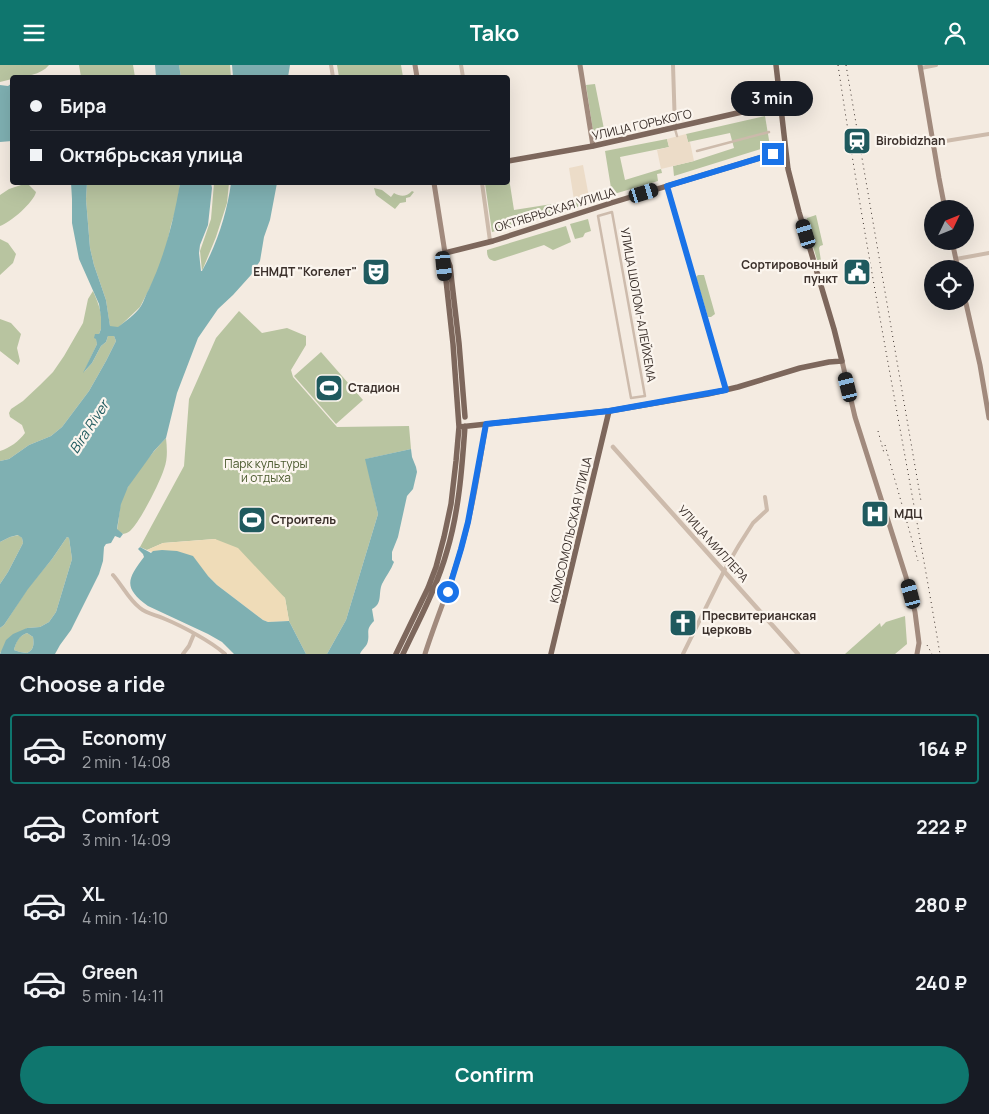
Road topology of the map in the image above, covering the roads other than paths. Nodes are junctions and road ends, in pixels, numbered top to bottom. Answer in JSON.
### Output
{"nodes":[{"id":1,"x":580,"y":65,"type":"edge"},
{"id":2,"x":672,"y":65,"type":"edge"},
{"id":3,"x":776,"y":65,"type":"edge"},
{"id":4,"x":936,"y":65,"type":"edge"},
{"id":5,"x":921,"y":66,"type":"edge"},
{"id":6,"x":780,"y":106,"type":"junction"},
{"id":7,"x":675,"y":128,"type":"junction"},
{"id":8,"x":769,"y":132,"type":"dead end"},
{"id":9,"x":989,"y":134,"type":"edge"},
{"id":10,"x":677,"y":137,"type":"dead end"},
{"id":11,"x":933,"y":143,"type":"junction"},
{"id":12,"x":593,"y":146,"type":"junction"},
{"id":13,"x":697,"y":151,"type":"dead end"},
{"id":14,"x":786,"y":152,"type":"junction"},
{"id":15,"x":510,"y":161,"type":"edge"},
{"id":16,"x":434,"y":185,"type":"edge"},
{"id":17,"x":482,"y":185,"type":"edge"},
{"id":18,"x":667,"y":186,"type":"junction"},
{"id":19,"x":943,"y":200,"type":"edge"},
{"id":20,"x":598,"y":216,"type":"joint"},
{"id":21,"x":490,"y":241,"type":"junction"},
{"id":22,"x":954,"y":250,"type":"edge"},
{"id":23,"x":445,"y":253,"type":"junction"},
{"id":24,"x":989,"y":253,"type":"edge"},
{"id":25,"x":956,"y":259,"type":"joint"},
{"id":26,"x":968,"y":310,"type":"edge"},
{"id":27,"x":842,"y":361,"type":"junction"},
{"id":28,"x":726,"y":390,"type":"junction"},
{"id":29,"x":609,"y":411,"type":"junction"},
{"id":30,"x":465,"y":417,"type":"joint"},
{"id":31,"x":989,"y":418,"type":"edge"},
{"id":32,"x":486,"y":424,"type":"junction"},
{"id":33,"x":462,"y":426,"type":"junction"},
{"id":34,"x":613,"y":447,"type":"dead end"},
{"id":35,"x":765,"y":497,"type":"dead end"},
{"id":36,"x":724,"y":571,"type":"junction"},
{"id":37,"x":113,"y":575,"type":"dead end"},
{"id":38,"x":194,"y":634,"type":"junction"},
{"id":39,"x":182,"y":654,"type":"edge"},
{"id":40,"x":225,"y":654,"type":"edge"},
{"id":41,"x":396,"y":654,"type":"edge"},
{"id":42,"x":403,"y":654,"type":"edge"},
{"id":43,"x":424,"y":654,"type":"edge"},
{"id":44,"x":550,"y":654,"type":"edge"},
{"id":45,"x":683,"y":654,"type":"edge"},
{"id":46,"x":798,"y":654,"type":"edge"},
{"id":47,"x":917,"y":654,"type":"edge"}],
"edges":[{"from":1,"to":12,"type":"main road"},
{"from":2,"to":7,"type":"street"},
{"from":3,"to":6,"type":"main road"},
{"from":4,"to":5,"type":"street"},
{"from":5,"to":11,"type":"main road"},
{"from":6,"to":7,"type":"main road","name":"УЛИЦА ГОРЬКОГО"},
{"from":6,"to":14,"type":"main road"},
{"from":7,"to":10,"type":"street"},
{"from":7,"to":12,"type":"main road","name":"УЛИЦА ГОРЬКОГО"},
{"from":8,"to":13,"type":"street"},
{"from":9,"to":11,"type":"street"},
{"from":11,"to":19,"type":"main road"},
{"from":12,"to":15,"type":"main road","name":"УЛИЦА ГОРЬКОГО"},
{"from":14,"to":18,"type":"main road","name":"ОКТЯБРЬСКАЯ УЛИЦА"},
{"from":14,"to":27,"type":"main road"},
{"from":16,"to":23,"type":"main road"},
{"from":17,"to":21,"type":"street"},
{"from":18,"to":21,"type":"main road","name":"ОКТЯБРЬСКАЯ УЛИЦА"},
{"from":18,"to":28,"type":"street"},
{"from":20,"to":20,"type":"street","name":"УЛИЦА ШОЛОМ-АЛЕЙХЕМА"},
{"from":21,"to":23,"type":"main road","name":"ОКТЯБРЬСКАЯ УЛИЦА"},
{"from":22,"to":25,"type":"main road"},
{"from":23,"to":30,"type":"main road"},
{"from":23,"to":33,"type":"main road"},
{"from":24,"to":25,"type":"street"},
{"from":26,"to":31,"type":"main road"},
{"from":27,"to":28,"type":"main road"},
{"from":27,"to":47,"type":"main road"},
{"from":28,"to":29,"type":"main road"},
{"from":29,"to":32,"type":"main road"},
{"from":29,"to":44,"type":"main road","name":"КОМСОМОЛЬСКАЯ УЛИЦА"},
{"from":30,"to":33,"type":"main road"},
{"from":32,"to":33,"type":"main road"},
{"from":32,"to":43,"type":"main road"},
{"from":33,"to":41,"type":"main road"},
{"from":33,"to":42,"type":"main road"},
{"from":34,"to":36,"type":"street","name":"УЛИЦА МИЛЛЕРА"},
{"from":35,"to":36,"type":"street"},
{"from":36,"to":45,"type":"street"},
{"from":36,"to":46,"type":"street","name":"УЛИЦА МИЛЛЕРА"},
{"from":37,"to":38,"type":"street"},
{"from":38,"to":39,"type":"street"},
{"from":38,"to":40,"type":"street"}]}
